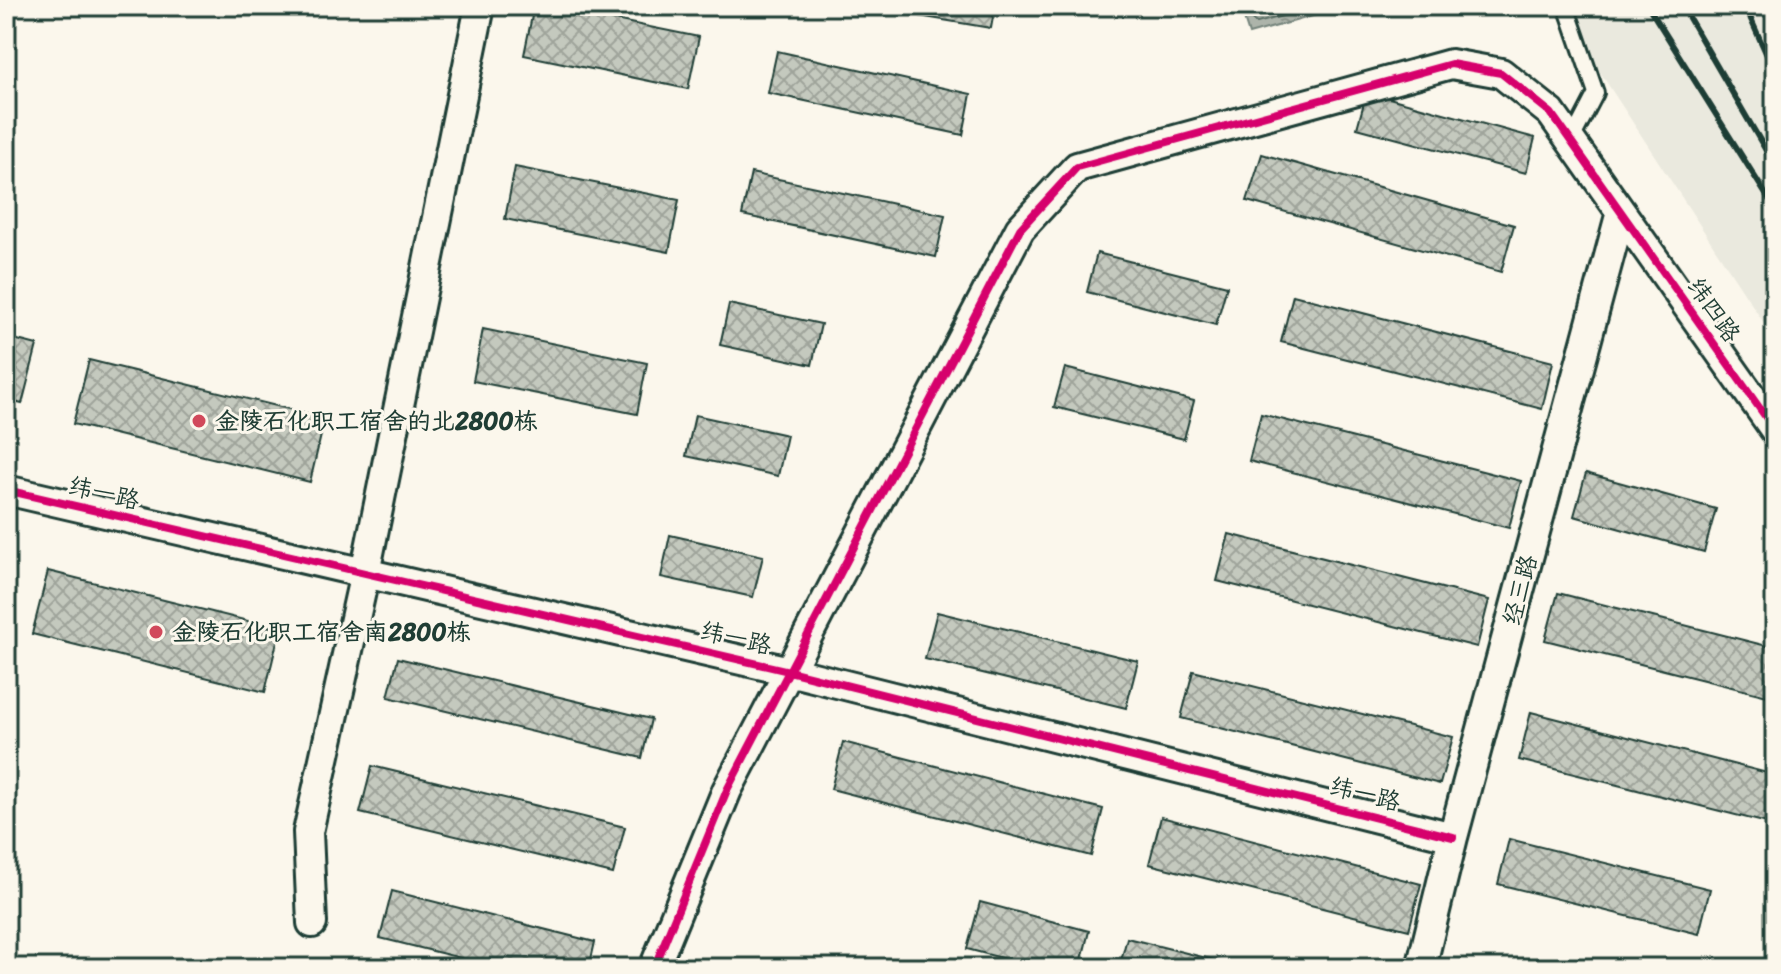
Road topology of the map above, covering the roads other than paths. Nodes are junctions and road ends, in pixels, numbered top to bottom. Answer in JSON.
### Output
{"nodes":[{"id":1,"x":480,"y":6,"type":"edge"},
{"id":2,"x":1566,"y":6,"type":"edge"},
{"id":3,"x":1571,"y":141,"type":"junction"},
{"id":4,"x":1621,"y":212,"type":"junction"},
{"id":5,"x":1775,"y":430,"type":"edge"},
{"id":6,"x":6,"y":490,"type":"edge"},
{"id":7,"x":365,"y":573,"type":"junction"},
{"id":8,"x":789,"y":671,"type":"junction"},
{"id":9,"x":1453,"y":837,"type":"junction"},
{"id":10,"x":312,"y":923,"type":"dead end"},
{"id":11,"x":654,"y":968,"type":"edge"},
{"id":12,"x":1421,"y":968,"type":"edge"}],
"edges":[{"from":1,"to":7,"type":"street"},
{"from":2,"to":3,"type":"lane"},
{"from":3,"to":4,"type":"street","name":"纬四路"},
{"from":3,"to":8,"type":"street","name":"纬四路"},
{"from":4,"to":5,"type":"street","name":"纬四路"},
{"from":4,"to":9,"type":"street","name":"经三路"},
{"from":6,"to":7,"type":"street","name":"纬一路"},
{"from":7,"to":8,"type":"street","name":"纬一路"},
{"from":7,"to":10,"type":"street"},
{"from":8,"to":9,"type":"street","name":"纬一路"},
{"from":8,"to":11,"type":"street","name":"纬四路"},
{"from":9,"to":12,"type":"street","name":"经三路"}]}
